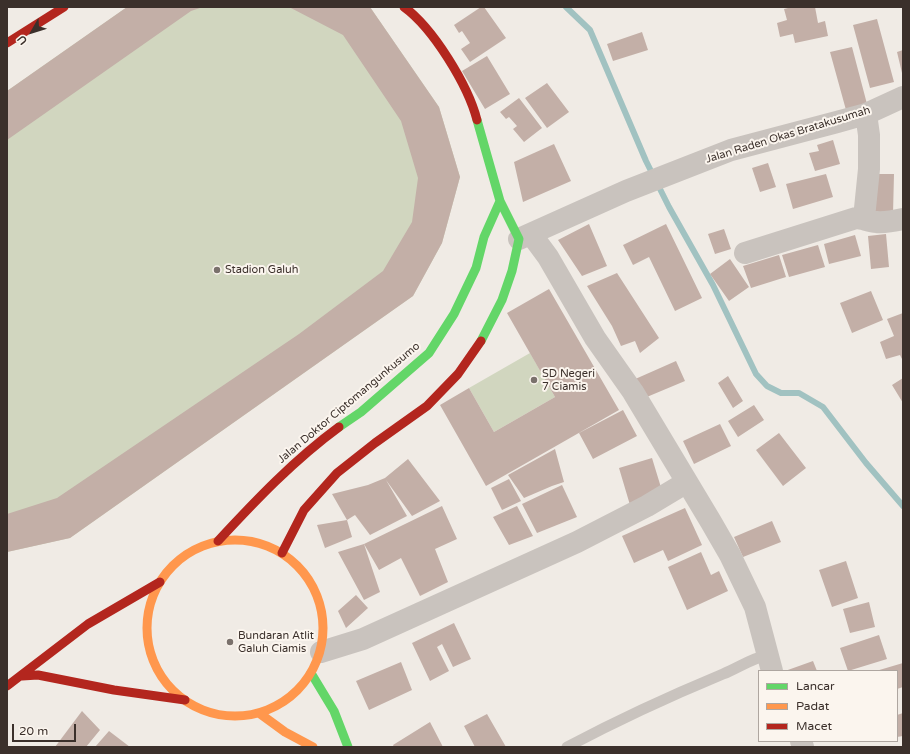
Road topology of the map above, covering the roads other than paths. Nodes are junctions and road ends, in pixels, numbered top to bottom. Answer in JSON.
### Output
{"nodes":[{"id":1,"x":64,"y":7,"type":"edge"},
{"id":2,"x":404,"y":7,"type":"edge"},
{"id":3,"x":10,"y":38,"type":"edge"},
{"id":4,"x":903,"y":97,"type":"edge"},
{"id":5,"x":866,"y":114,"type":"junction"},
{"id":6,"x":500,"y":201,"type":"junction"},
{"id":7,"x":864,"y":218,"type":"junction"},
{"id":8,"x":903,"y":219,"type":"edge"},
{"id":9,"x":525,"y":236,"type":"junction"},
{"id":10,"x":745,"y":253,"type":"dead end"},
{"id":11,"x":687,"y":482,"type":"junction"},
{"id":12,"x":218,"y":541,"type":"junction"},
{"id":13,"x":282,"y":553,"type":"junction"},
{"id":14,"x":160,"y":582,"type":"junction"},
{"id":15,"x":320,"y":652,"type":"junction"},
{"id":16,"x":770,"y":663,"type":"edge"},
{"id":17,"x":311,"y":673,"type":"junction"},
{"id":18,"x":22,"y":676,"type":"junction"},
{"id":19,"x":7,"y":686,"type":"edge"},
{"id":20,"x":185,"y":700,"type":"junction"},
{"id":21,"x":259,"y":713,"type":"junction"},
{"id":22,"x":313,"y":747,"type":"edge"},
{"id":23,"x":348,"y":747,"type":"edge"},
{"id":24,"x":567,"y":747,"type":"edge"}],
"edges":[{"from":1,"to":3,"type":"street"},
{"from":2,"to":6,"type":"street"},
{"from":4,"to":5,"type":"street","name":"Jalan Raden Okas Bratakusumah"},
{"from":5,"to":7,"type":"street"},
{"from":5,"to":9,"type":"street","name":"Jalan Raden Okas Bratakusumah"},
{"from":6,"to":9,"type":"street"},
{"from":6,"to":12,"type":"street","name":"Jalan Doktor Ciptomangunkusumo"},
{"from":7,"to":8,"type":"street"},
{"from":7,"to":10,"type":"street"},
{"from":9,"to":11,"type":"street"},
{"from":9,"to":13,"type":"street"},
{"from":11,"to":15,"type":"street"},
{"from":11,"to":16,"type":"street"},
{"from":12,"to":13,"type":"street"},
{"from":12,"to":14,"type":"street"},
{"from":13,"to":15,"type":"street"},
{"from":14,"to":18,"type":"street"},
{"from":14,"to":20,"type":"street"},
{"from":15,"to":17,"type":"street"},
{"from":16,"to":24,"type":"lane"},
{"from":17,"to":21,"type":"street"},
{"from":17,"to":23,"type":"street"},
{"from":18,"to":19,"type":"street"},
{"from":18,"to":20,"type":"street"},
{"from":20,"to":21,"type":"street"},
{"from":21,"to":22,"type":"street"}]}
